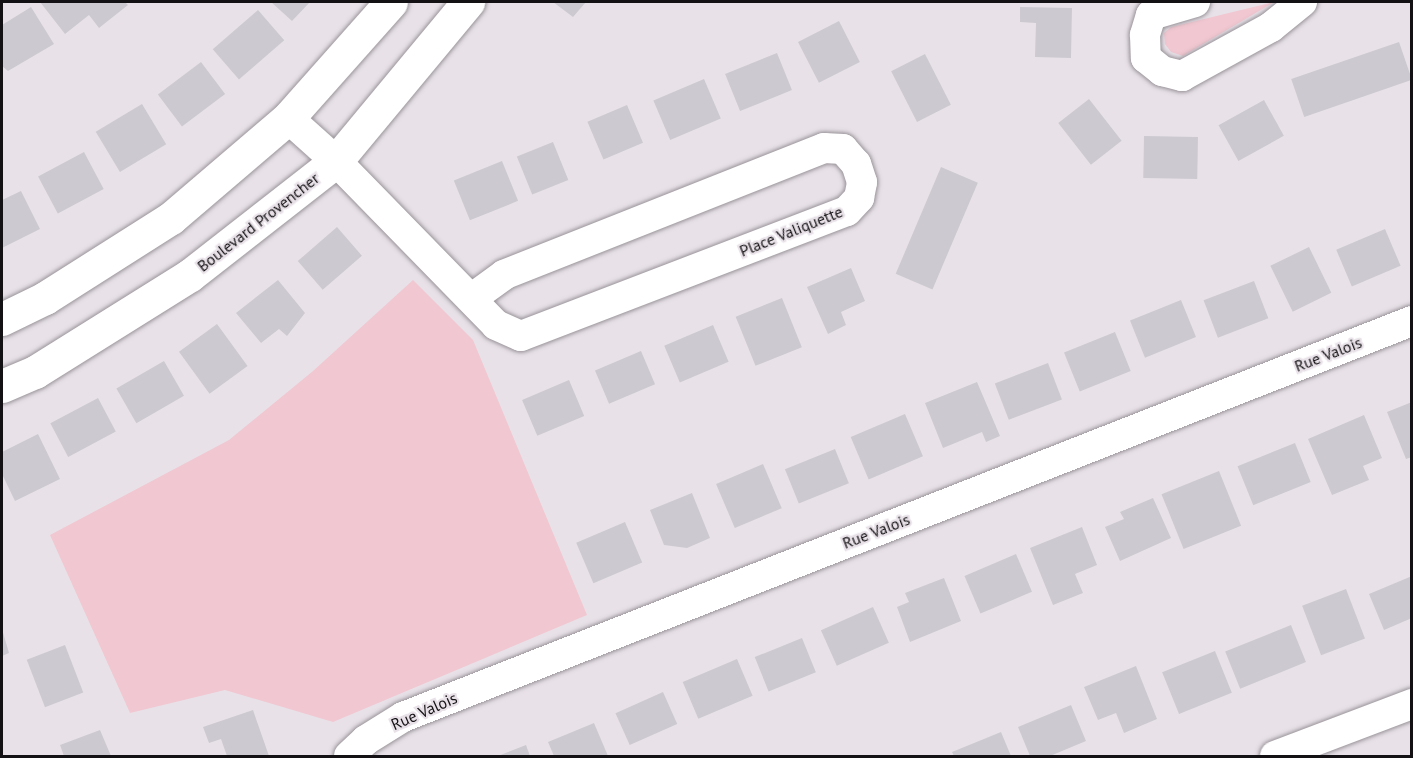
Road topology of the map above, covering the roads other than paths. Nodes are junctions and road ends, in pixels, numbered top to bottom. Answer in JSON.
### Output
{"nodes":[{"id":1,"x":391,"y":2,"type":"edge"},
{"id":2,"x":468,"y":2,"type":"edge"},
{"id":3,"x":1195,"y":2,"type":"edge"},
{"id":4,"x":1302,"y":2,"type":"edge"},
{"id":5,"x":288,"y":118,"type":"junction"},
{"id":6,"x":336,"y":161,"type":"junction"},
{"id":7,"x":472,"y":298,"type":"junction"},
{"id":8,"x":2,"y":319,"type":"edge"},
{"id":9,"x":1412,"y":321,"type":"edge"},
{"id":10,"x":2,"y":386,"type":"edge"},
{"id":11,"x":1412,"y":704,"type":"edge"},
{"id":12,"x":349,"y":756,"type":"edge"},
{"id":13,"x":1275,"y":756,"type":"edge"}],
"edges":[{"from":1,"to":5,"type":"street"},
{"from":2,"to":6,"type":"street","name":"Boulevard Provencher"},
{"from":3,"to":4,"type":"street"},
{"from":5,"to":6,"type":"street","name":"Place Valiquette"},
{"from":5,"to":8,"type":"street"},
{"from":6,"to":7,"type":"street","name":"Place Valiquette"},
{"from":6,"to":10,"type":"street","name":"Boulevard Provencher"},
{"from":7,"to":7,"type":"street","name":"Place Valiquette"},
{"from":9,"to":12,"type":"street","name":"Rue Valois"},
{"from":11,"to":13,"type":"street"}]}
